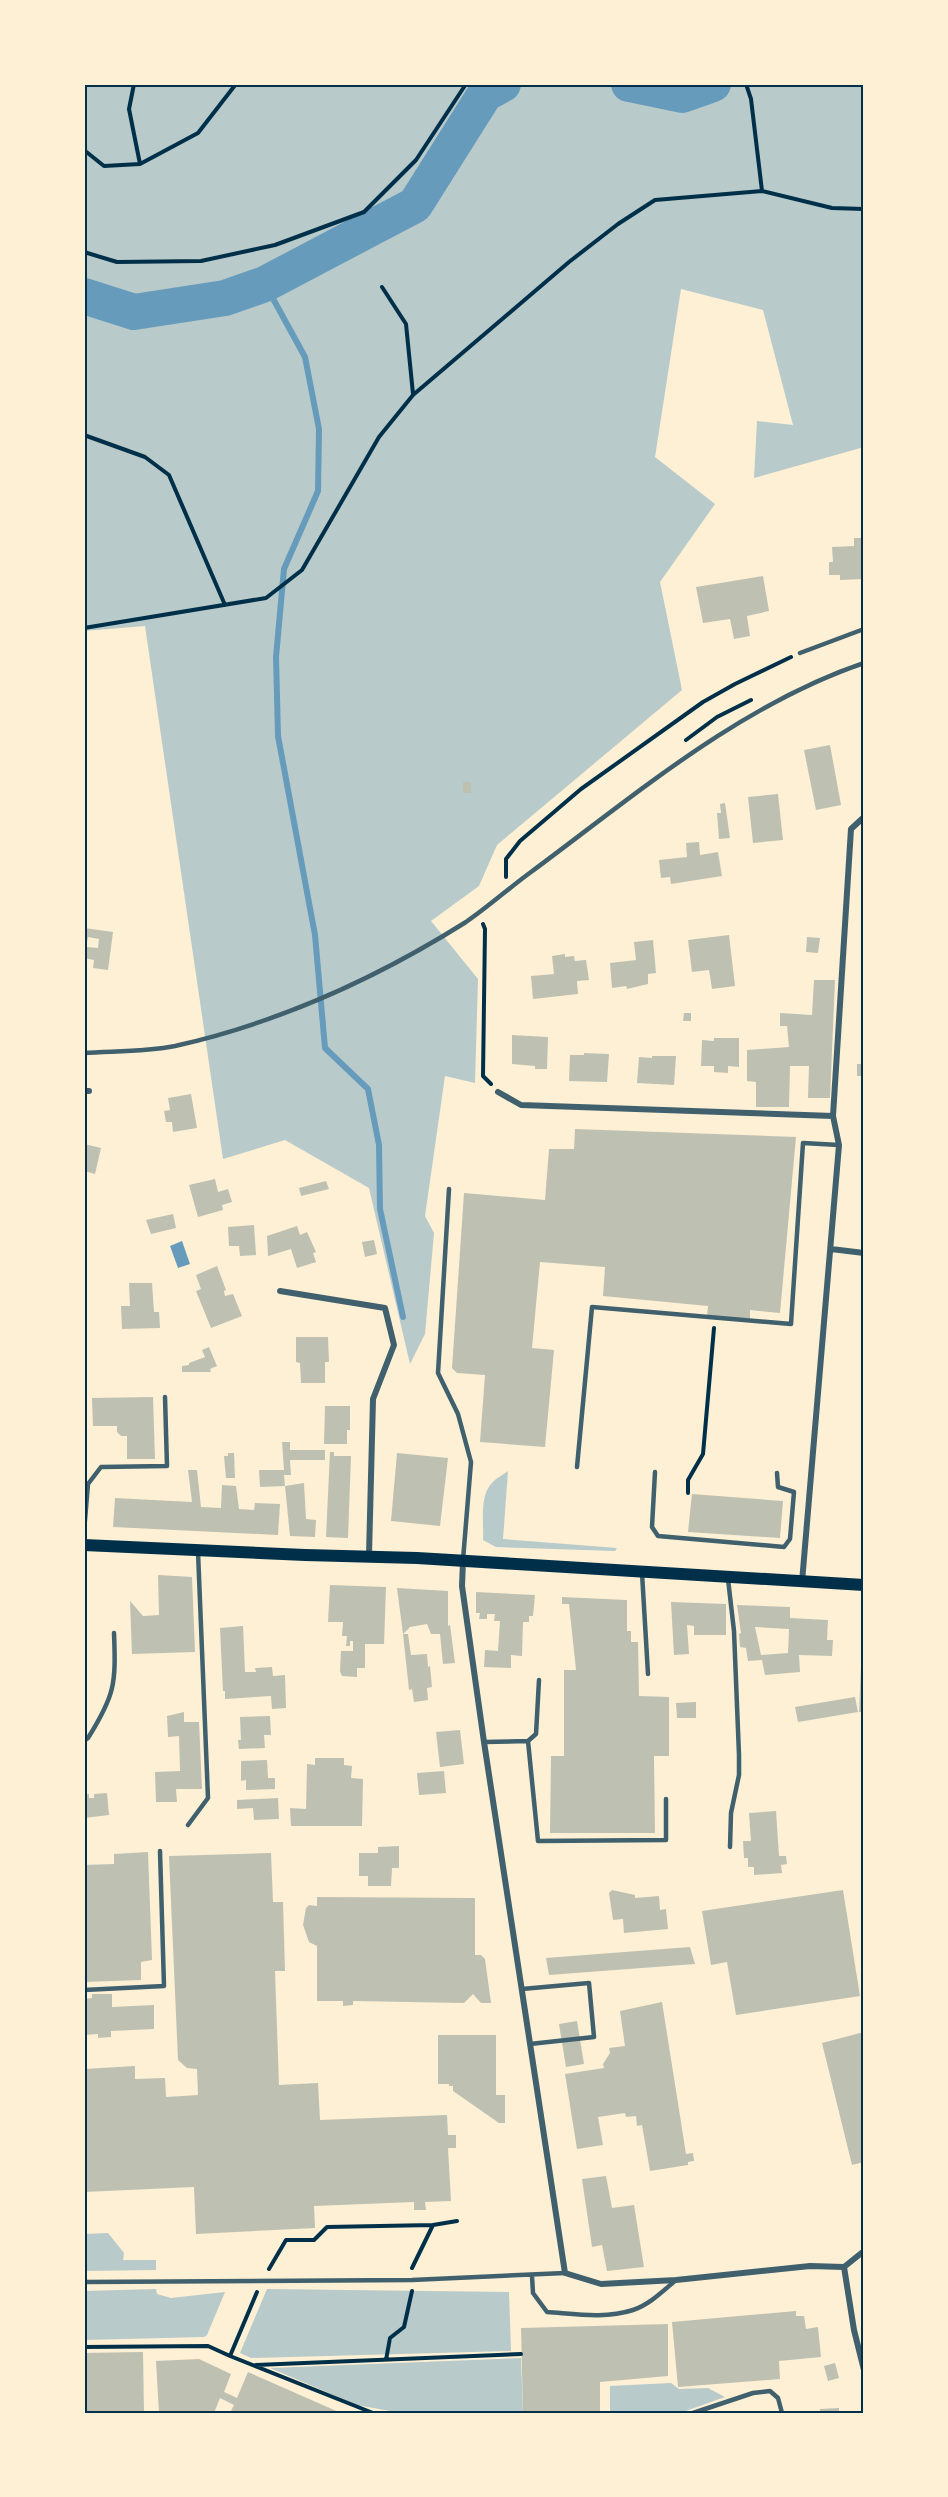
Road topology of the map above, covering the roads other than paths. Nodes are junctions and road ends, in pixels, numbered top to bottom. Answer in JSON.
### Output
{"nodes":[{"id":1,"x":864,"y":629,"type":"edge"},
{"id":2,"x":800,"y":653,"type":"road end"},
{"id":3,"x":864,"y":663,"type":"edge"},
{"id":4,"x":864,"y":817,"type":"edge"},
{"id":5,"x":84,"y":1053,"type":"edge"},
{"id":6,"x":498,"y":1092,"type":"road end"},
{"id":7,"x":833,"y":1116,"type":"junction"},
{"id":8,"x":839,"y":1145,"type":"junction"},
{"id":9,"x":448,"y":1189,"type":"dead end"},
{"id":10,"x":831,"y":1249,"type":"junction"},
{"id":11,"x":864,"y":1253,"type":"edge"},
{"id":12,"x":280,"y":1291,"type":"dead end"},
{"id":13,"x":165,"y":1397,"type":"dead end"},
{"id":14,"x":577,"y":1467,"type":"dead end"},
{"id":15,"x":655,"y":1472,"type":"dead end"},
{"id":16,"x":777,"y":1473,"type":"dead end"},
{"id":17,"x":84,"y":1532,"type":"edge"},
{"id":18,"x":84,"y":1545,"type":"edge"},
{"id":19,"x":198,"y":1550,"type":"junction"},
{"id":20,"x":369,"y":1555,"type":"junction"},
{"id":21,"x":463,"y":1560,"type":"junction"},
{"id":22,"x":642,"y":1573,"type":"junction"},
{"id":23,"x":728,"y":1577,"type":"junction"},
{"id":24,"x":801,"y":1582,"type":"junction"},
{"id":25,"x":864,"y":1585,"type":"edge"},
{"id":26,"x":114,"y":1633,"type":"dead end"},
{"id":27,"x":648,"y":1674,"type":"dead end"},
{"id":28,"x":539,"y":1680,"type":"dead end"},
{"id":29,"x":84,"y":1741,"type":"edge"},
{"id":30,"x":528,"y":1741,"type":"junction"},
{"id":31,"x":484,"y":1742,"type":"junction"},
{"id":32,"x":666,"y":1799,"type":"dead end"},
{"id":33,"x":188,"y":1825,"type":"dead end"},
{"id":34,"x":730,"y":1847,"type":"dead end"},
{"id":35,"x":160,"y":1851,"type":"dead end"},
{"id":36,"x":522,"y":1989,"type":"junction"},
{"id":37,"x":84,"y":1990,"type":"edge"},
{"id":38,"x":530,"y":2044,"type":"junction"},
{"id":39,"x":864,"y":2251,"type":"edge"},
{"id":40,"x":844,"y":2266,"type":"junction"},
{"id":41,"x":565,"y":2274,"type":"junction"},
{"id":42,"x":532,"y":2276,"type":"junction"},
{"id":43,"x":676,"y":2280,"type":"junction"},
{"id":44,"x":84,"y":2282,"type":"edge"},
{"id":45,"x":864,"y":2370,"type":"edge"},
{"id":46,"x":693,"y":2413,"type":"edge"},
{"id":47,"x":782,"y":2413,"type":"edge"}],
"edges":[{"from":1,"to":2,"type":"lane"},
{"from":3,"to":5,"type":"lane"},
{"from":4,"to":7,"type":"street"},
{"from":6,"to":7,"type":"street"},
{"from":7,"to":8,"type":"street"},
{"from":8,"to":10,"type":"street"},
{"from":8,"to":14,"type":"lane"},
{"from":9,"to":21,"type":"lane"},
{"from":10,"to":11,"type":"street"},
{"from":10,"to":24,"type":"street"},
{"from":12,"to":20,"type":"street"},
{"from":13,"to":17,"type":"lane"},
{"from":15,"to":16,"type":"lane"},
{"from":18,"to":19,"type":"main road"},
{"from":19,"to":20,"type":"main road"},
{"from":19,"to":33,"type":"lane"},
{"from":20,"to":21,"type":"main road"},
{"from":21,"to":22,"type":"main road"},
{"from":21,"to":31,"type":"street"},
{"from":22,"to":23,"type":"main road"},
{"from":22,"to":27,"type":"lane"},
{"from":23,"to":24,"type":"main road"},
{"from":23,"to":34,"type":"lane"},
{"from":24,"to":25,"type":"main road"},
{"from":26,"to":29,"type":"lane"},
{"from":28,"to":30,"type":"lane"},
{"from":30,"to":31,"type":"lane"},
{"from":30,"to":32,"type":"lane"},
{"from":31,"to":36,"type":"street"},
{"from":35,"to":37,"type":"lane"},
{"from":36,"to":38,"type":"street"},
{"from":36,"to":38,"type":"lane"},
{"from":38,"to":41,"type":"street"},
{"from":39,"to":40,"type":"street"},
{"from":40,"to":43,"type":"street"},
{"from":40,"to":45,"type":"street"},
{"from":41,"to":42,"type":"lane"},
{"from":41,"to":43,"type":"street"},
{"from":42,"to":43,"type":"lane"},
{"from":42,"to":44,"type":"lane"},
{"from":46,"to":47,"type":"lane"}]}
